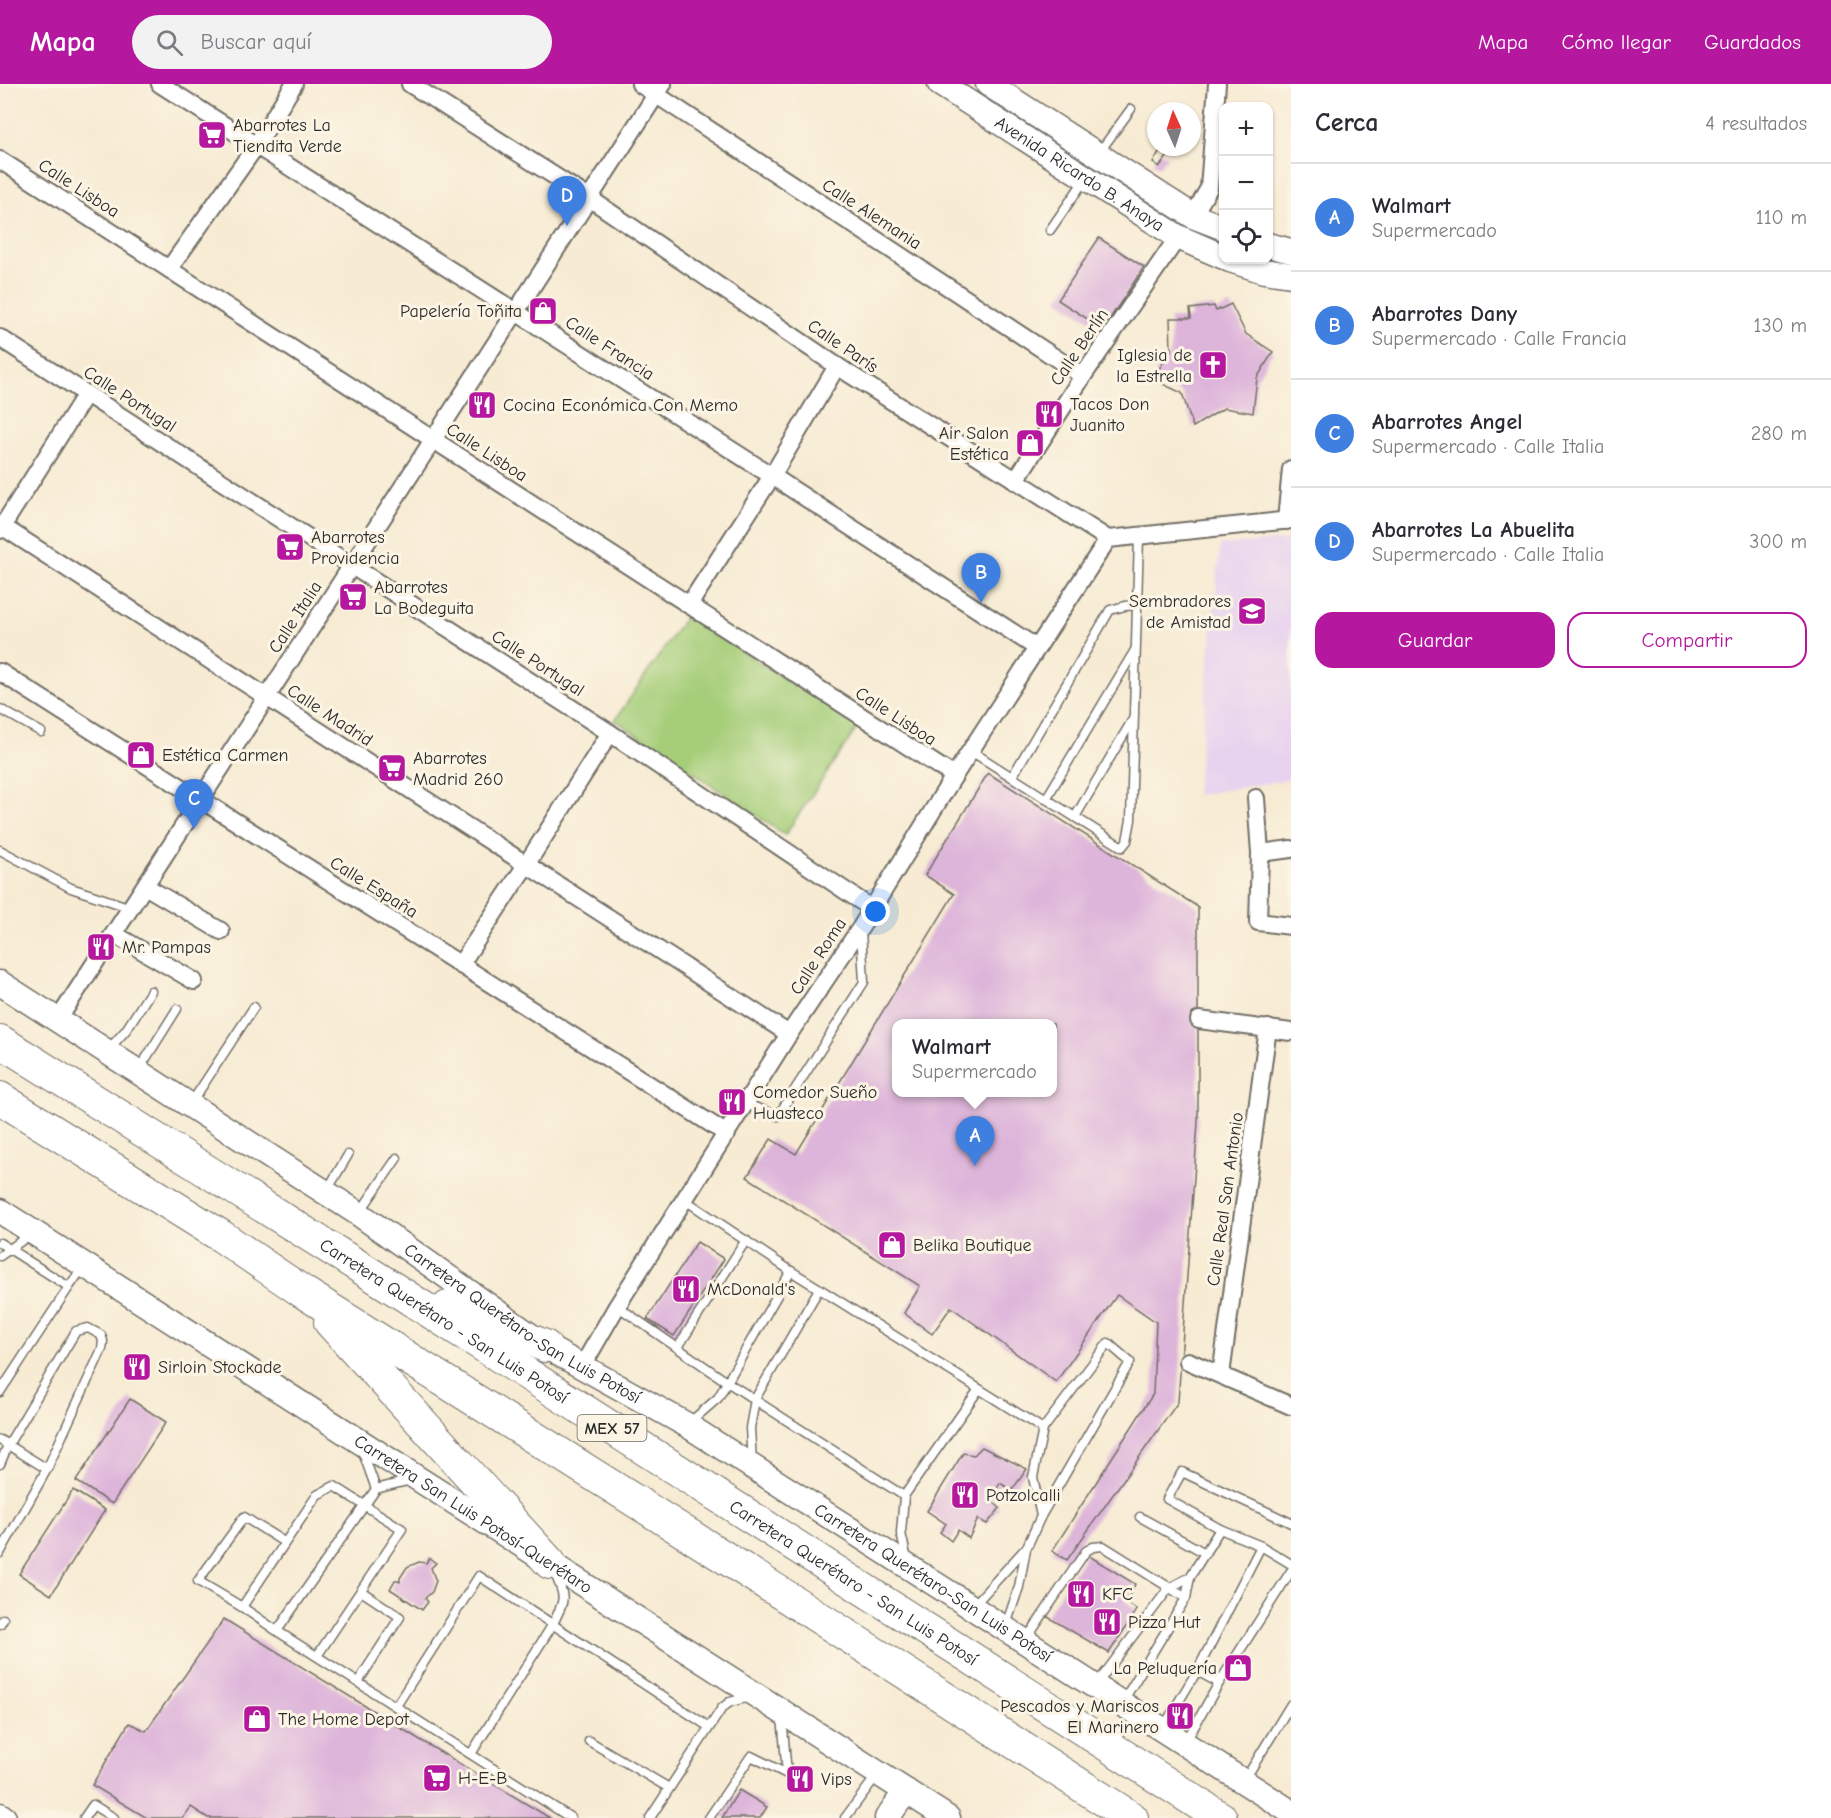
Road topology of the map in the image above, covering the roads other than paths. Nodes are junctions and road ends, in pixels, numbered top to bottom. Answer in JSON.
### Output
{"nodes":[{"id":1,"x":160,"y":84,"type":"edge"},
{"id":2,"x":294,"y":84,"type":"edge"},
{"id":3,"x":410,"y":84,"type":"edge"},
{"id":4,"x":640,"y":84,"type":"edge"},
{"id":5,"x":940,"y":84,"type":"edge"},
{"id":6,"x":988,"y":84,"type":"edge"},
{"id":7,"x":1217,"y":84,"type":"edge"},
{"id":8,"x":659,"y":89,"type":"edge"},
{"id":9,"x":1131,"y":109,"type":"dead end"},
{"id":10,"x":256,"y":146,"type":"junction"},
{"id":11,"x":1098,"y":155,"type":"junction"},
{"id":12,"x":0,"y":160,"type":"edge"},
{"id":13,"x":1086,"y":178,"type":"junction"},
{"id":14,"x":589,"y":198,"type":"junction"},
{"id":15,"x":1193,"y":216,"type":"junction"},
{"id":16,"x":1219,"y":226,"type":"edge"},
{"id":17,"x":1050,"y":230,"type":"dead end"},
{"id":18,"x":1178,"y":237,"type":"junction"},
{"id":19,"x":1273,"y":246,"type":"edge"},
{"id":20,"x":1291,"y":251,"type":"edge"},
{"id":21,"x":1219,"y":255,"type":"edge"},
{"id":22,"x":1242,"y":264,"type":"edge"},
{"id":23,"x":169,"y":269,"type":"junction"},
{"id":24,"x":1291,"y":275,"type":"edge"},
{"id":25,"x":516,"y":312,"type":"junction"},
{"id":26,"x":0,"y":338,"type":"edge"},
{"id":27,"x":837,"y":366,"type":"junction"},
{"id":28,"x":1083,"y":376,"type":"junction"},
{"id":29,"x":86,"y":394,"type":"junction"},
{"id":30,"x":433,"y":440,"type":"junction"},
{"id":31,"x":1291,"y":469,"type":"edge"},
{"id":32,"x":772,"y":476,"type":"junction"},
{"id":33,"x":1015,"y":481,"type":"junction"},
{"id":34,"x":1288,"y":521,"type":"edge"},
{"id":35,"x":1,"y":527,"type":"edge"},
{"id":36,"x":1139,"y":536,"type":"junction"},
{"id":37,"x":1108,"y":539,"type":"junction"},
{"id":38,"x":352,"y":566,"type":"junction"},
{"id":39,"x":689,"y":605,"type":"junction"},
{"id":40,"x":1137,"y":605,"type":"junction"},
{"id":41,"x":1037,"y":648,"type":"junction"},
{"id":42,"x":1136,"y":649,"type":"junction"},
{"id":43,"x":0,"y":672,"type":"edge"},
{"id":44,"x":267,"y":698,"type":"junction"},
{"id":45,"x":0,"y":709,"type":"edge"},
{"id":46,"x":1134,"y":718,"type":"junction"},
{"id":47,"x":41,"y":732,"type":"dead end"},
{"id":48,"x":610,"y":733,"type":"junction"},
{"id":49,"x":971,"y":751,"type":"junction"},
{"id":50,"x":954,"y":777,"type":"junction"},
{"id":51,"x":1012,"y":777,"type":"junction"},
{"id":52,"x":1256,"y":798,"type":"dead end"},
{"id":53,"x":1046,"y":799,"type":"junction"},
{"id":54,"x":201,"y":800,"type":"junction"},
{"id":55,"x":1075,"y":817,"type":"junction"},
{"id":56,"x":1291,"y":849,"type":"edge"},
{"id":57,"x":0,"y":850,"type":"edge"},
{"id":58,"x":1260,"y":854,"type":"junction"},
{"id":59,"x":526,"y":865,"type":"junction"},
{"id":60,"x":145,"y":886,"type":"junction"},
{"id":61,"x":131,"y":908,"type":"junction"},
{"id":62,"x":872,"y":908,"type":"junction"},
{"id":63,"x":1291,"y":926,"type":"edge"},
{"id":64,"x":861,"y":927,"type":"junction"},
{"id":65,"x":221,"y":931,"type":"dead end"},
{"id":66,"x":114,"y":934,"type":"junction"},
{"id":67,"x":460,"y":965,"type":"junction"},
{"id":68,"x":194,"y":981,"type":"dead end"},
{"id":69,"x":0,"y":983,"type":"edge"},
{"id":70,"x":151,"y":991,"type":"dead end"},
{"id":71,"x":254,"y":1007,"type":"dead end"},
{"id":72,"x":177,"y":1009,"type":"dead end"},
{"id":73,"x":58,"y":1020,"type":"junction"},
{"id":74,"x":1199,"y":1020,"type":"dead end"},
{"id":75,"x":1268,"y":1028,"type":"junction"},
{"id":76,"x":1291,"y":1032,"type":"edge"},
{"id":77,"x":789,"y":1034,"type":"junction"},
{"id":78,"x":0,"y":1041,"type":"edge"},
{"id":79,"x":107,"y":1052,"type":"junction"},
{"id":80,"x":138,"y":1072,"type":"junction"},
{"id":81,"x":0,"y":1098,"type":"edge"},
{"id":82,"x":746,"y":1104,"type":"junction"},
{"id":83,"x":190,"y":1105,"type":"junction"},
{"id":84,"x":727,"y":1134,"type":"junction"},
{"id":85,"x":348,"y":1155,"type":"dead end"},
{"id":86,"x":397,"y":1158,"type":"dead end"},
{"id":87,"x":326,"y":1192,"type":"junction"},
{"id":88,"x":685,"y":1200,"type":"junction"},
{"id":89,"x":0,"y":1211,"type":"edge"},
{"id":90,"x":359,"y":1214,"type":"junction"},
{"id":91,"x":33,"y":1233,"type":"junction"},
{"id":92,"x":746,"y":1240,"type":"junction"},
{"id":93,"x":0,"y":1243,"type":"edge"},
{"id":94,"x":10,"y":1249,"type":"junction"},
{"id":95,"x":0,"y":1256,"type":"edge"},
{"id":96,"x":85,"y":1265,"type":"junction"},
{"id":97,"x":791,"y":1271,"type":"junction"},
{"id":98,"x":382,"y":1281,"type":"junction"},
{"id":99,"x":69,"y":1287,"type":"junction"},
{"id":100,"x":819,"y":1289,"type":"junction"},
{"id":101,"x":303,"y":1292,"type":"junction"},
{"id":102,"x":617,"y":1306,"type":"junction"},
{"id":103,"x":545,"y":1346,"type":"junction"},
{"id":104,"x":678,"y":1347,"type":"junction"},
{"id":105,"x":1188,"y":1361,"type":"dead end"},
{"id":106,"x":583,"y":1365,"type":"junction"},
{"id":107,"x":1221,"y":1375,"type":"junction"},
{"id":108,"x":727,"y":1382,"type":"junction"},
{"id":109,"x":979,"y":1389,"type":"junction"},
{"id":110,"x":0,"y":1392,"type":"edge"},
{"id":111,"x":755,"y":1399,"type":"junction"},
{"id":112,"x":1291,"y":1406,"type":"edge"},
{"id":113,"x":687,"y":1425,"type":"junction"},
{"id":114,"x":1043,"y":1429,"type":"junction"},
{"id":115,"x":0,"y":1440,"type":"edge"},
{"id":116,"x":360,"y":1442,"type":"junction"},
{"id":117,"x":8,"y":1445,"type":"junction"},
{"id":118,"x":0,"y":1464,"type":"edge"},
{"id":119,"x":752,"y":1466,"type":"junction"},
{"id":120,"x":47,"y":1469,"type":"junction"},
{"id":121,"x":417,"y":1478,"type":"junction"},
{"id":122,"x":376,"y":1489,"type":"junction"},
{"id":123,"x":904,"y":1496,"type":"junction"},
{"id":124,"x":365,"y":1506,"type":"junction"},
{"id":125,"x":1041,"y":1516,"type":"junction"},
{"id":126,"x":1140,"y":1517,"type":"dead end"},
{"id":127,"x":1291,"y":1523,"type":"edge"},
{"id":128,"x":1220,"y":1529,"type":"junction"},
{"id":129,"x":284,"y":1542,"type":"junction"},
{"id":130,"x":1260,"y":1546,"type":"junction"},
{"id":131,"x":1026,"y":1549,"type":"junction"},
{"id":132,"x":0,"y":1553,"type":"edge"},
{"id":133,"x":1205,"y":1553,"type":"junction"},
{"id":134,"x":550,"y":1563,"type":"junction"},
{"id":135,"x":1291,"y":1564,"type":"edge"},
{"id":136,"x":909,"y":1566,"type":"junction"},
{"id":137,"x":1291,"y":1571,"type":"edge"},
{"id":138,"x":1190,"y":1577,"type":"junction"},
{"id":139,"x":1169,"y":1588,"type":"junction"},
{"id":140,"x":361,"y":1591,"type":"junction"},
{"id":141,"x":1186,"y":1598,"type":"junction"},
{"id":142,"x":972,"y":1607,"type":"junction"},
{"id":143,"x":242,"y":1608,"type":"junction"},
{"id":144,"x":553,"y":1624,"type":"junction"},
{"id":145,"x":1005,"y":1628,"type":"junction"},
{"id":146,"x":277,"y":1631,"type":"junction"},
{"id":147,"x":1025,"y":1641,"type":"junction"},
{"id":148,"x":317,"y":1656,"type":"junction"},
{"id":149,"x":1197,"y":1671,"type":"junction"},
{"id":150,"x":358,"y":1682,"type":"junction"},
{"id":151,"x":1220,"y":1683,"type":"junction"},
{"id":152,"x":1096,"y":1687,"type":"junction"},
{"id":153,"x":756,"y":1695,"type":"junction"},
{"id":154,"x":1122,"y":1703,"type":"junction"},
{"id":155,"x":1291,"y":1704,"type":"edge"},
{"id":156,"x":396,"y":1706,"type":"junction"},
{"id":157,"x":781,"y":1711,"type":"junction"},
{"id":158,"x":710,"y":1727,"type":"junction"},
{"id":159,"x":1162,"y":1730,"type":"junction"},
{"id":160,"x":590,"y":1741,"type":"dead end"},
{"id":161,"x":1185,"y":1744,"type":"junction"},
{"id":162,"x":471,"y":1754,"type":"junction"},
{"id":163,"x":878,"y":1773,"type":"junction"},
{"id":164,"x":1244,"y":1782,"type":"junction"},
{"id":165,"x":669,"y":1788,"type":"junction"},
{"id":166,"x":906,"y":1791,"type":"junction"},
{"id":167,"x":1291,"y":1812,"type":"edge"},
{"id":168,"x":0,"y":1815,"type":"edge"},
{"id":169,"x":937,"y":1815,"type":"edge"},
{"id":170,"x":4,"y":1818,"type":"edge"},
{"id":171,"x":84,"y":1818,"type":"edge"},
{"id":172,"x":114,"y":1818,"type":"edge"},
{"id":173,"x":571,"y":1818,"type":"edge"},
{"id":174,"x":650,"y":1818,"type":"edge"},
{"id":175,"x":709,"y":1818,"type":"edge"},
{"id":176,"x":845,"y":1818,"type":"edge"},
{"id":177,"x":887,"y":1818,"type":"edge"},
{"id":178,"x":1132,"y":1818,"type":"edge"},
{"id":179,"x":1221,"y":1818,"type":"edge"}],
"edges":[{"from":1,"to":10,"type":"street","name":"Calle Francia"},
{"from":2,"to":10,"type":"street"},
{"from":3,"to":14,"type":"street","name":"Calle París"},
{"from":4,"to":8,"type":"street","name":"Calle Alemania"},
{"from":5,"to":13,"type":"main road","name":"Avenida Ricardo B. Anaya"},
{"from":6,"to":11,"type":"main road","name":"Avenida Ricardo B. Anaya"},
{"from":7,"to":15,"type":"street"},
{"from":8,"to":14,"type":"street","name":"Calle Italia"},
{"from":8,"to":28,"type":"street","name":"Calle Alemania"},
{"from":9,"to":11,"type":"lane"},
{"from":10,"to":23,"type":"street"},
{"from":10,"to":25,"type":"street","name":"Calle Francia"},
{"from":11,"to":15,"type":"main road","name":"Avenida Ricardo B. Anaya"},
{"from":12,"to":23,"type":"street","name":"Calle Lisboa"},
{"from":13,"to":17,"type":"lane"},
{"from":13,"to":18,"type":"main road","name":"Avenida Ricardo B. Anaya"},
{"from":14,"to":25,"type":"street","name":"Calle Italia"},
{"from":14,"to":27,"type":"street","name":"Calle París"},
{"from":15,"to":16,"type":"main road","name":"Avenida Ricardo B. Anaya"},
{"from":18,"to":21,"type":"main road","name":"Avenida Ricardo B. Anaya"},
{"from":18,"to":28,"type":"street","name":"Calle Berlín"},
{"from":19,"to":20,"type":"main road"},
{"from":22,"to":24,"type":"main road"},
{"from":23,"to":30,"type":"street","name":"Calle Lisboa"},
{"from":25,"to":30,"type":"street","name":"Calle Italia"},
{"from":25,"to":32,"type":"street","name":"Calle Francia"},
{"from":26,"to":29,"type":"street","name":"Calle Portugal"},
{"from":27,"to":32,"type":"street"},
{"from":27,"to":33,"type":"street","name":"Calle París"},
{"from":28,"to":33,"type":"street","name":"Calle Berlín"},
{"from":29,"to":35,"type":"street"},
{"from":29,"to":38,"type":"street","name":"Calle Portugal"},
{"from":30,"to":38,"type":"street","name":"Calle Italia"},
{"from":30,"to":39,"type":"street","name":"Calle Lisboa"},
{"from":31,"to":34,"type":"street"},
{"from":32,"to":39,"type":"street"},
{"from":32,"to":41,"type":"street","name":"Calle Francia"},
{"from":33,"to":37,"type":"street","name":"Calle París"},
{"from":34,"to":36,"type":"street"},
{"from":35,"to":44,"type":"street","name":"Calle Madrid"},
{"from":36,"to":37,"type":"street"},
{"from":36,"to":40,"type":"lane"},
{"from":37,"to":41,"type":"street","name":"Calle Roma"},
{"from":38,"to":44,"type":"street","name":"Calle Italia"},
{"from":38,"to":48,"type":"street","name":"Calle Portugal"},
{"from":39,"to":50,"type":"street","name":"Calle Lisboa"},
{"from":40,"to":42,"type":"lane"},
{"from":40,"to":51,"type":"lane"},
{"from":41,"to":49,"type":"street","name":"Calle Roma"},
{"from":42,"to":46,"type":"lane"},
{"from":42,"to":53,"type":"lane"},
{"from":43,"to":54,"type":"street","name":"Calle España"},
{"from":44,"to":54,"type":"street","name":"Calle Italia"},
{"from":44,"to":59,"type":"street","name":"Calle Madrid"},
{"from":45,"to":47,"type":"lane"},
{"from":46,"to":55,"type":"lane"},
{"from":46,"to":55,"type":"lane"},
{"from":48,"to":59,"type":"street"},
{"from":48,"to":62,"type":"street","name":"Calle Portugal"},
{"from":49,"to":50,"type":"street","name":"Calle Roma"},
{"from":49,"to":51,"type":"lane"},
{"from":50,"to":62,"type":"street","name":"Calle Roma"},
{"from":51,"to":53,"type":"lane"},
{"from":52,"to":58,"type":"street"},
{"from":53,"to":55,"type":"lane"},
{"from":54,"to":60,"type":"street","name":"Calle Italia"},
{"from":54,"to":67,"type":"street","name":"Calle España"},
{"from":56,"to":58,"type":"street"},
{"from":57,"to":61,"type":"lane"},
{"from":58,"to":63,"type":"street"},
{"from":59,"to":67,"type":"street"},
{"from":59,"to":77,"type":"street","name":"Calle Madrid"},
{"from":60,"to":61,"type":"street","name":"Calle Italia"},
{"from":60,"to":65,"type":"street"},
{"from":61,"to":66,"type":"street","name":"Calle Italia"},
{"from":62,"to":64,"type":"street","name":"Calle Roma"},
{"from":64,"to":77,"type":"street","name":"Calle Roma"},
{"from":64,"to":82,"type":"lane"},
{"from":66,"to":68,"type":"street"},
{"from":66,"to":73,"type":"street","name":"Calle Italia"},
{"from":67,"to":84,"type":"street","name":"Calle España"},
{"from":69,"to":73,"type":"main road","name":"Carretera Querétaro-San Luis Potosí"},
{"from":70,"to":79,"type":"lane"},
{"from":71,"to":83,"type":"lane"},
{"from":72,"to":80,"type":"lane"},
{"from":73,"to":79,"type":"main road","name":"Carretera Querétaro-San Luis Potosí"},
{"from":74,"to":75,"type":"street"},
{"from":75,"to":76,"type":"street"},
{"from":75,"to":107,"type":"street","name":"Calle Real San Antonio"},
{"from":77,"to":82,"type":"street","name":"Calle Roma"},
{"from":78,"to":98,"type":"highway","name":"Carretera Querétaro - San Luis Potosí","number":"MEX 57"},
{"from":79,"to":80,"type":"main road","name":"Carretera Querétaro-San Luis Potosí"},
{"from":80,"to":83,"type":"main road","name":"Carretera Querétaro-San Luis Potosí"},
{"from":81,"to":101,"type":"highway","number":"MEX 57"},
{"from":82,"to":84,"type":"street","name":"Calle Roma"},
{"from":83,"to":87,"type":"main road","name":"Carretera Querétaro-San Luis Potosí"},
{"from":84,"to":88,"type":"street","name":"Calle Roma"},
{"from":85,"to":87,"type":"lane"},
{"from":86,"to":90,"type":"lane"},
{"from":87,"to":90,"type":"main road","name":"Carretera Querétaro-San Luis Potosí"},
{"from":88,"to":92,"type":"lane"},
{"from":88,"to":102,"type":"street","name":"Calle Roma"},
{"from":89,"to":91,"type":"main road","name":"Carretera San Luis Potosí-Querétaro"},
{"from":90,"to":103,"type":"main road","name":"Carretera Querétaro-San Luis Potosí"},
{"from":91,"to":94,"type":"lane"},
{"from":91,"to":96,"type":"main road","name":"Carretera San Luis Potosí-Querétaro"},
{"from":92,"to":97,"type":"lane"},
{"from":92,"to":104,"type":"lane"},
{"from":93,"to":94,"type":"lane"},
{"from":94,"to":95,"type":"lane"},
{"from":94,"to":99,"type":"lane"},
{"from":96,"to":99,"type":"lane"},
{"from":96,"to":116,"type":"main road","name":"Carretera San Luis Potosí-Querétaro"},
{"from":97,"to":100,"type":"lane"},
{"from":97,"to":108,"type":"lane"},
{"from":98,"to":103,"type":"highway"},
{"from":98,"to":179,"type":"highway","name":"Carretera Querétaro - San Luis Potosí","number":"MEX 57"},
{"from":99,"to":110,"type":"lane"},
{"from":100,"to":109,"type":"lane"},
{"from":100,"to":111,"type":"lane"},
{"from":101,"to":134,"type":"highway"},
{"from":101,"to":178,"type":"highway","number":"MEX 57"},
{"from":102,"to":104,"type":"lane"},
{"from":102,"to":106,"type":"street","name":"Calle Roma"},
{"from":103,"to":106,"type":"main road","name":"Carretera Querétaro-San Luis Potosí"},
{"from":104,"to":108,"type":"lane"},
{"from":105,"to":107,"type":"street"},
{"from":106,"to":113,"type":"main road","name":"Carretera Querétaro-San Luis Potosí"},
{"from":107,"to":112,"type":"street"},
{"from":108,"to":111,"type":"lane"},
{"from":108,"to":113,"type":"lane"},
{"from":109,"to":114,"type":"lane"},
{"from":109,"to":123,"type":"lane"},
{"from":111,"to":119,"type":"lane"},
{"from":111,"to":123,"type":"lane"},
{"from":113,"to":119,"type":"main road","name":"Carretera Querétaro-San Luis Potosí"},
{"from":114,"to":125,"type":"lane"},
{"from":114,"to":125,"type":"lane"},
{"from":115,"to":117,"type":"lane"},
{"from":116,"to":121,"type":"main road","name":"Carretera San Luis Potosí-Querétaro"},
{"from":116,"to":122,"type":"lane"},
{"from":117,"to":118,"type":"lane"},
{"from":117,"to":120,"type":"lane"},
{"from":117,"to":120,"type":"lane"},
{"from":119,"to":136,"type":"main road","name":"Carretera Querétaro-San Luis Potosí"},
{"from":120,"to":132,"type":"lane"},
{"from":121,"to":122,"type":"lane"},
{"from":121,"to":134,"type":"main road","name":"Carretera San Luis Potosí-Querétaro"},
{"from":122,"to":124,"type":"lane"},
{"from":123,"to":136,"type":"lane"},
{"from":124,"to":129,"type":"lane"},
{"from":124,"to":140,"type":"lane"},
{"from":124,"to":146,"type":"lane"},
{"from":125,"to":131,"type":"lane"},
{"from":126,"to":133,"type":"lane"},
{"from":127,"to":128,"type":"lane"},
{"from":128,"to":130,"type":"lane"},
{"from":128,"to":133,"type":"lane"},
{"from":129,"to":143,"type":"lane"},
{"from":129,"to":143,"type":"lane"},
{"from":130,"to":135,"type":"lane"},
{"from":130,"to":149,"type":"lane"},
{"from":131,"to":142,"type":"lane"},
{"from":131,"to":145,"type":"lane"},
{"from":133,"to":138,"type":"lane"},
{"from":134,"to":144,"type":"lane"},
{"from":134,"to":153,"type":"main road","name":"Carretera San Luis Potosí-Querétaro"},
{"from":136,"to":142,"type":"main road","name":"Carretera Querétaro-San Luis Potosí"},
{"from":137,"to":151,"type":"lane"},
{"from":138,"to":139,"type":"lane"},
{"from":138,"to":141,"type":"lane"},
{"from":139,"to":141,"type":"lane"},
{"from":139,"to":147,"type":"lane"},
{"from":139,"to":152,"type":"lane"},
{"from":140,"to":148,"type":"lane"},
{"from":140,"to":150,"type":"lane"},
{"from":141,"to":154,"type":"lane"},
{"from":142,"to":145,"type":"main road","name":"Carretera Querétaro-San Luis Potosí"},
{"from":143,"to":146,"type":"lane"},
{"from":144,"to":156,"type":"lane"},
{"from":144,"to":158,"type":"lane"},
{"from":144,"to":162,"type":"lane"},
{"from":145,"to":147,"type":"main road","name":"Carretera Querétaro-San Luis Potosí"},
{"from":146,"to":148,"type":"lane"},
{"from":147,"to":152,"type":"main road","name":"Carretera Querétaro-San Luis Potosí"},
{"from":148,"to":150,"type":"lane"},
{"from":149,"to":151,"type":"lane"},
{"from":149,"to":159,"type":"lane"},
{"from":150,"to":156,"type":"lane"},
{"from":151,"to":161,"type":"lane"},
{"from":152,"to":154,"type":"main road","name":"Carretera Querétaro-San Luis Potosí"},
{"from":153,"to":157,"type":"main road","name":"Carretera San Luis Potosí-Querétaro"},
{"from":153,"to":158,"type":"lane"},
{"from":154,"to":159,"type":"main road","name":"Carretera Querétaro-San Luis Potosí"},
{"from":155,"to":164,"type":"lane"},
{"from":156,"to":162,"type":"lane"},
{"from":157,"to":163,"type":"main road","name":"Carretera San Luis Potosí-Querétaro"},
{"from":157,"to":175,"type":"lane"},
{"from":158,"to":165,"type":"lane"},
{"from":159,"to":161,"type":"main road","name":"Carretera Querétaro-San Luis Potosí"},
{"from":160,"to":165,"type":"lane"},
{"from":161,"to":164,"type":"main road","name":"Carretera Querétaro-San Luis Potosí"},
{"from":162,"to":173,"type":"lane"},
{"from":163,"to":166,"type":"main road","name":"Carretera San Luis Potosí-Querétaro"},
{"from":163,"to":176,"type":"lane"},
{"from":164,"to":167,"type":"main road","name":"Carretera Querétaro-San Luis Potosí"},
{"from":165,"to":174,"type":"lane"},
{"from":166,"to":169,"type":"main road","name":"Carretera San Luis Potosí-Querétaro"},
{"from":166,"to":177,"type":"main road"},
{"from":168,"to":170,"type":"main road"},
{"from":171,"to":172,"type":"lane"}]}
